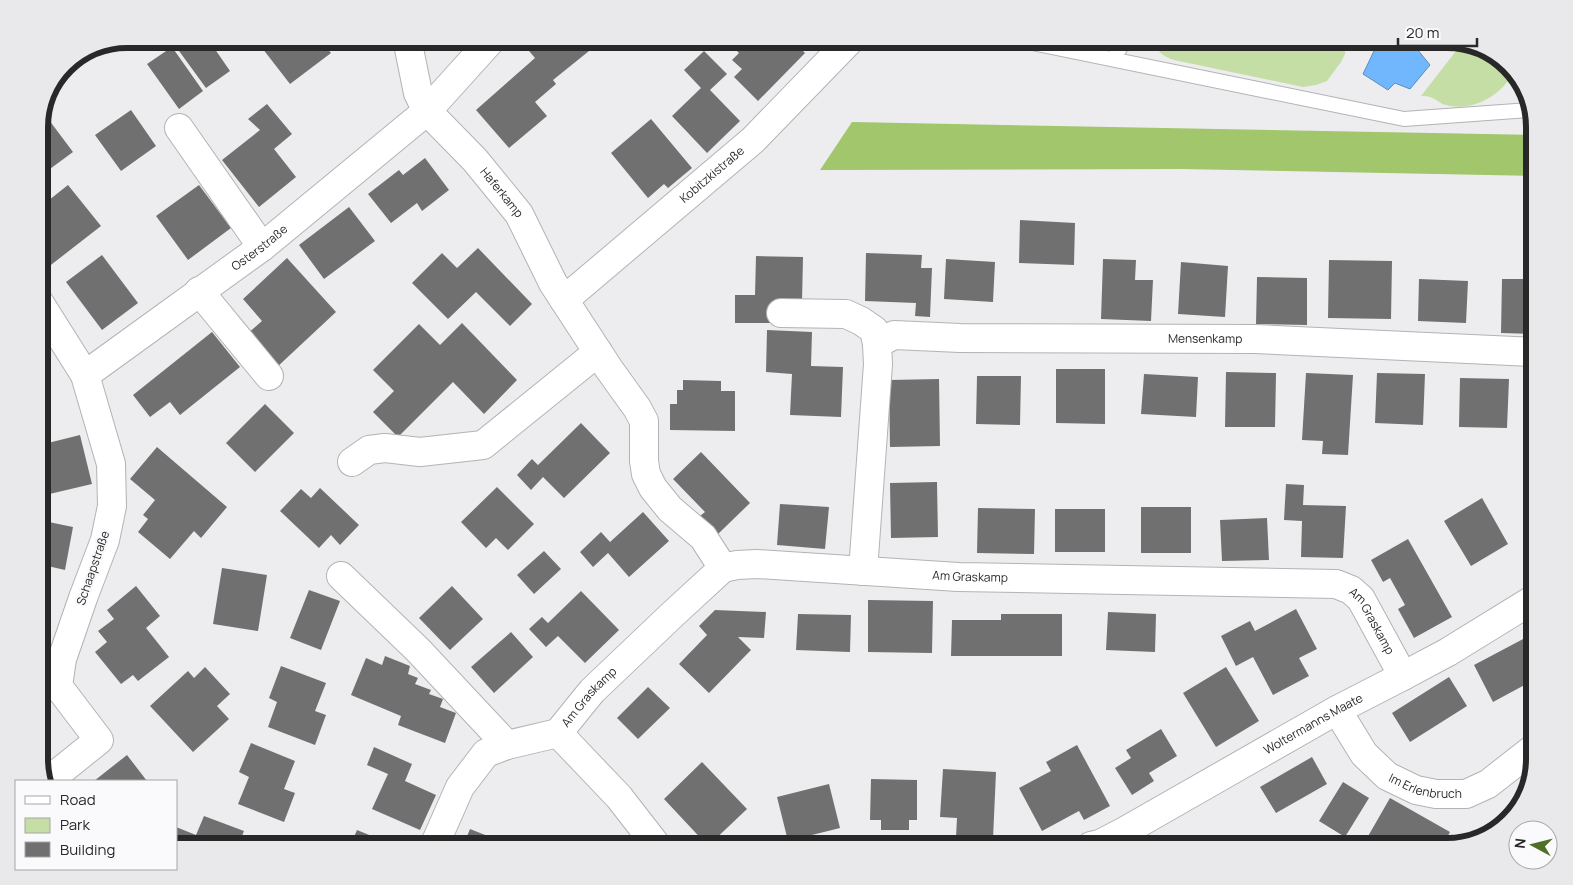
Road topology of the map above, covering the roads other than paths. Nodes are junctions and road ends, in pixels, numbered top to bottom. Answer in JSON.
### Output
{"nodes":[{"id":1,"x":409,"y":48,"type":"edge"},
{"id":2,"x":484,"y":48,"type":"edge"},
{"id":3,"x":842,"y":48,"type":"edge"},
{"id":4,"x":1058,"y":48,"type":"edge"},
{"id":5,"x":1120,"y":48,"type":"edge"},
{"id":6,"x":1113,"y":59,"type":"junction"},
{"id":7,"x":1524,"y":110,"type":"edge"},
{"id":8,"x":427,"y":111,"type":"junction"},
{"id":9,"x":179,"y":128,"type":"dead end"},
{"id":10,"x":262,"y":247,"type":"junction"},
{"id":11,"x":199,"y":291,"type":"junction"},
{"id":12,"x":564,"y":300,"type":"junction"},
{"id":13,"x":781,"y":313,"type":"dead end"},
{"id":14,"x":48,"y":316,"type":"edge"},
{"id":15,"x":877,"y":344,"type":"junction"},
{"id":16,"x":598,"y":352,"type":"junction"},
{"id":17,"x":1525,"y":352,"type":"edge"},
{"id":18,"x":85,"y":375,"type":"junction"},
{"id":19,"x":269,"y":376,"type":"dead end"},
{"id":20,"x":352,"y":462,"type":"dead end"},
{"id":21,"x":723,"y":568,"type":"junction"},
{"id":22,"x":863,"y":571,"type":"junction"},
{"id":23,"x":341,"y":576,"type":"dead end"},
{"id":24,"x":1526,"y":604,"type":"edge"},
{"id":25,"x":1404,"y":676,"type":"junction"},
{"id":26,"x":1336,"y":710,"type":"junction"},
{"id":27,"x":558,"y":733,"type":"junction"},
{"id":28,"x":507,"y":745,"type":"junction"},
{"id":29,"x":1526,"y":754,"type":"edge"},
{"id":30,"x":50,"y":779,"type":"edge"},
{"id":31,"x":438,"y":838,"type":"edge"},
{"id":32,"x":651,"y":838,"type":"edge"},
{"id":33,"x":1112,"y":838,"type":"edge"}],
"edges":[{"from":1,"to":8,"type":"street","name":"Haferkamp"},
{"from":2,"to":8,"type":"street","name":"Osterstraße"},
{"from":3,"to":12,"type":"street","name":"Kobitzkistraße"},
{"from":4,"to":6,"type":"lane"},
{"from":5,"to":6,"type":"lane"},
{"from":6,"to":7,"type":"lane"},
{"from":8,"to":10,"type":"street","name":"Osterstraße"},
{"from":8,"to":12,"type":"street","name":"Haferkamp"},
{"from":9,"to":10,"type":"street"},
{"from":10,"to":11,"type":"street","name":"Osterstraße"},
{"from":11,"to":18,"type":"street","name":"Osterstraße"},
{"from":11,"to":19,"type":"street"},
{"from":12,"to":16,"type":"street","name":"Haferkamp"},
{"from":13,"to":15,"type":"street"},
{"from":14,"to":18,"type":"street","name":"Schaapstraße"},
{"from":15,"to":17,"type":"street","name":"Mensenkamp"},
{"from":15,"to":22,"type":"street"},
{"from":16,"to":20,"type":"street"},
{"from":16,"to":21,"type":"street","name":"Haferkamp"},
{"from":18,"to":30,"type":"street","name":"Schaapstraße"},
{"from":21,"to":22,"type":"street","name":"Am Graskamp"},
{"from":21,"to":27,"type":"street","name":"Am Graskamp"},
{"from":22,"to":25,"type":"street","name":"Am Graskamp"},
{"from":23,"to":28,"type":"street"},
{"from":24,"to":25,"type":"street","name":"Woltermanns Maate"},
{"from":25,"to":26,"type":"street","name":"Woltermanns Maate"},
{"from":26,"to":29,"type":"street","name":"Im Erlenbruch"},
{"from":26,"to":33,"type":"street","name":"Woltermanns Maate"},
{"from":27,"to":28,"type":"street","name":"Am Graskamp"},
{"from":27,"to":32,"type":"street","name":"Am Graskamp"},
{"from":28,"to":31,"type":"street","name":"Am Graskamp"}]}
